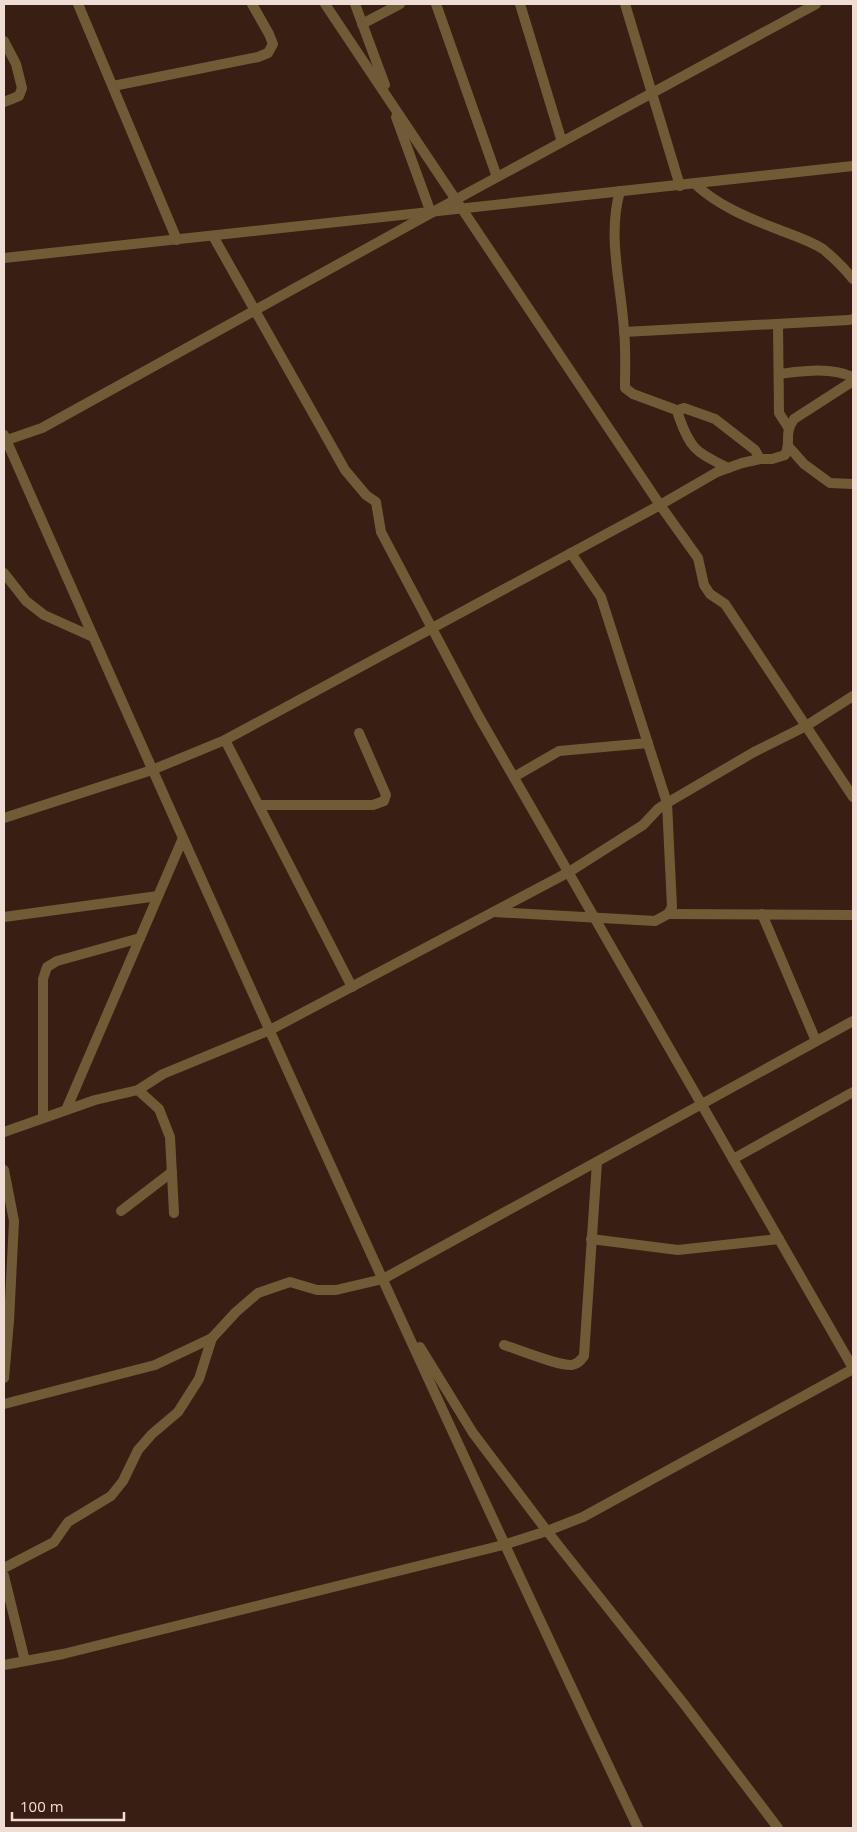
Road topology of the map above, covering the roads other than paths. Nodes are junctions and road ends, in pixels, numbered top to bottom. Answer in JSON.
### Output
{"nodes":[{"id":1,"x":78,"y":4,"type":"edge"},
{"id":2,"x":252,"y":4,"type":"edge"},
{"id":3,"x":325,"y":4,"type":"edge"},
{"id":4,"x":355,"y":4,"type":"edge"},
{"id":5,"x":400,"y":4,"type":"edge"},
{"id":6,"x":436,"y":4,"type":"edge"},
{"id":7,"x":520,"y":4,"type":"edge"},
{"id":8,"x":625,"y":4,"type":"edge"},
{"id":9,"x":816,"y":4,"type":"edge"},
{"id":10,"x":362,"y":24,"type":"junction"},
{"id":11,"x":4,"y":41,"type":"edge"},
{"id":12,"x":112,"y":86,"type":"junction"},
{"id":13,"x":652,"y":94,"type":"junction"},
{"id":14,"x":390,"y":101,"type":"junction"},
{"id":15,"x":4,"y":102,"type":"edge"},
{"id":16,"x":562,"y":142,"type":"junction"},
{"id":17,"x":853,"y":166,"type":"edge"},
{"id":18,"x":497,"y":177,"type":"junction"},
{"id":19,"x":695,"y":184,"type":"junction"},
{"id":20,"x":680,"y":186,"type":"junction"},
{"id":21,"x":620,"y":191,"type":"junction"},
{"id":22,"x":457,"y":199,"type":"junction"},
{"id":23,"x":464,"y":209,"type":"junction"},
{"id":24,"x":431,"y":213,"type":"junction"},
{"id":25,"x":213,"y":236,"type":"junction"},
{"id":26,"x":177,"y":240,"type":"junction"},
{"id":27,"x":4,"y":258,"type":"edge"},
{"id":28,"x":853,"y":279,"type":"edge"},
{"id":29,"x":255,"y":310,"type":"junction"},
{"id":30,"x":853,"y":318,"type":"edge"},
{"id":31,"x":778,"y":325,"type":"junction"},
{"id":32,"x":624,"y":332,"type":"junction"},
{"id":33,"x":779,"y":374,"type":"junction"},
{"id":34,"x":853,"y":379,"type":"edge"},
{"id":35,"x":679,"y":412,"type":"junction"},
{"id":36,"x":788,"y":427,"type":"junction"},
{"id":37,"x":4,"y":439,"type":"edge"},
{"id":38,"x":789,"y":448,"type":"junction"},
{"id":39,"x":760,"y":459,"type":"junction"},
{"id":40,"x":728,"y":468,"type":"junction"},
{"id":41,"x":853,"y":484,"type":"edge"},
{"id":42,"x":660,"y":505,"type":"junction"},
{"id":43,"x":572,"y":553,"type":"junction"},
{"id":44,"x":5,"y":576,"type":"edge"},
{"id":45,"x":432,"y":629,"type":"junction"},
{"id":46,"x":93,"y":637,"type":"junction"},
{"id":47,"x":853,"y":696,"type":"edge"},
{"id":48,"x":806,"y":726,"type":"junction"},
{"id":49,"x":359,"y":733,"type":"dead end"},
{"id":50,"x":225,"y":740,"type":"junction"},
{"id":51,"x":648,"y":743,"type":"junction"},
{"id":52,"x":152,"y":770,"type":"junction"},
{"id":53,"x":514,"y":777,"type":"junction"},
{"id":54,"x":853,"y":797,"type":"edge"},
{"id":55,"x":667,"y":803,"type":"junction"},
{"id":56,"x":258,"y":805,"type":"junction"},
{"id":57,"x":4,"y":818,"type":"edge"},
{"id":58,"x":183,"y":838,"type":"junction"},
{"id":59,"x":569,"y":872,"type":"junction"},
{"id":60,"x":158,"y":896,"type":"junction"},
{"id":61,"x":494,"y":912,"type":"junction"},
{"id":62,"x":668,"y":914,"type":"junction"},
{"id":63,"x":762,"y":914,"type":"junction"},
{"id":64,"x":853,"y":915,"type":"edge"},
{"id":65,"x":4,"y":917,"type":"edge"},
{"id":66,"x":595,"y":918,"type":"junction"},
{"id":67,"x":140,"y":938,"type":"junction"},
{"id":68,"x":352,"y":987,"type":"junction"},
{"id":69,"x":853,"y":1021,"type":"edge"},
{"id":70,"x":270,"y":1030,"type":"junction"},
{"id":71,"x":816,"y":1041,"type":"junction"},
{"id":72,"x":138,"y":1090,"type":"junction"},
{"id":73,"x":853,"y":1092,"type":"edge"},
{"id":74,"x":702,"y":1104,"type":"junction"},
{"id":75,"x":66,"y":1110,"type":"junction"},
{"id":76,"x":43,"y":1118,"type":"junction"},
{"id":77,"x":4,"y":1132,"type":"edge"},
{"id":78,"x":733,"y":1159,"type":"junction"},
{"id":79,"x":597,"y":1162,"type":"junction"},
{"id":80,"x":4,"y":1170,"type":"edge"},
{"id":81,"x":172,"y":1172,"type":"junction"},
{"id":82,"x":121,"y":1211,"type":"dead end"},
{"id":83,"x":174,"y":1213,"type":"dead end"},
{"id":84,"x":591,"y":1239,"type":"junction"},
{"id":85,"x":780,"y":1239,"type":"junction"},
{"id":86,"x":383,"y":1280,"type":"junction"},
{"id":87,"x":397,"y":1310,"type":"junction"},
{"id":88,"x":212,"y":1338,"type":"junction"},
{"id":89,"x":504,"y":1345,"type":"dead end"},
{"id":90,"x":853,"y":1369,"type":"edge"},
{"id":91,"x":4,"y":1378,"type":"edge"},
{"id":92,"x":4,"y":1404,"type":"edge"},
{"id":93,"x":548,"y":1531,"type":"junction"},
{"id":94,"x":503,"y":1545,"type":"junction"},
{"id":95,"x":4,"y":1568,"type":"edge"},
{"id":96,"x":4,"y":1576,"type":"edge"},
{"id":97,"x":26,"y":1661,"type":"junction"},
{"id":98,"x":4,"y":1665,"type":"edge"},
{"id":99,"x":638,"y":1828,"type":"edge"},
{"id":100,"x":778,"y":1828,"type":"edge"}],
"edges":[{"from":1,"to":12,"type":"street"},
{"from":2,"to":12,"type":"street"},
{"from":3,"to":14,"type":"street"},
{"from":4,"to":10,"type":"street"},
{"from":5,"to":10,"type":"street"},
{"from":6,"to":18,"type":"street"},
{"from":7,"to":16,"type":"street"},
{"from":8,"to":13,"type":"street"},
{"from":9,"to":13,"type":"street"},
{"from":10,"to":14,"type":"street"},
{"from":11,"to":15,"type":"street"},
{"from":12,"to":26,"type":"street"},
{"from":13,"to":16,"type":"street"},
{"from":13,"to":20,"type":"street"},
{"from":14,"to":22,"type":"street"},
{"from":14,"to":24,"type":"street"},
{"from":16,"to":18,"type":"street"},
{"from":17,"to":19,"type":"street"},
{"from":18,"to":22,"type":"street"},
{"from":19,"to":20,"type":"street"},
{"from":19,"to":28,"type":"street"},
{"from":20,"to":21,"type":"street"},
{"from":21,"to":23,"type":"street"},
{"from":21,"to":32,"type":"street"},
{"from":22,"to":23,"type":"street"},
{"from":22,"to":24,"type":"street"},
{"from":23,"to":24,"type":"street"},
{"from":23,"to":42,"type":"street"},
{"from":24,"to":25,"type":"street"},
{"from":24,"to":29,"type":"street"},
{"from":25,"to":26,"type":"street"},
{"from":25,"to":29,"type":"street"},
{"from":26,"to":27,"type":"street"},
{"from":29,"to":37,"type":"street"},
{"from":29,"to":45,"type":"street"},
{"from":30,"to":31,"type":"street"},
{"from":31,"to":32,"type":"street"},
{"from":31,"to":33,"type":"street"},
{"from":32,"to":35,"type":"street"},
{"from":33,"to":34,"type":"street"},
{"from":33,"to":36,"type":"street"},
{"from":34,"to":36,"type":"street"},
{"from":35,"to":39,"type":"street"},
{"from":35,"to":40,"type":"street"},
{"from":36,"to":38,"type":"street"},
{"from":37,"to":46,"type":"street"},
{"from":38,"to":39,"type":"street"},
{"from":38,"to":41,"type":"street"},
{"from":39,"to":40,"type":"street"},
{"from":40,"to":42,"type":"street"},
{"from":42,"to":43,"type":"street"},
{"from":42,"to":48,"type":"street"},
{"from":43,"to":45,"type":"street"},
{"from":43,"to":51,"type":"street"},
{"from":44,"to":46,"type":"street"},
{"from":45,"to":50,"type":"street"},
{"from":45,"to":53,"type":"street"},
{"from":46,"to":52,"type":"street"},
{"from":47,"to":48,"type":"street"},
{"from":48,"to":54,"type":"street"},
{"from":48,"to":55,"type":"street"},
{"from":49,"to":56,"type":"street"},
{"from":50,"to":52,"type":"street"},
{"from":50,"to":56,"type":"street"},
{"from":51,"to":53,"type":"street"},
{"from":51,"to":55,"type":"street"},
{"from":52,"to":57,"type":"street"},
{"from":52,"to":58,"type":"street"},
{"from":53,"to":59,"type":"street"},
{"from":55,"to":59,"type":"street"},
{"from":55,"to":62,"type":"street"},
{"from":56,"to":68,"type":"street"},
{"from":58,"to":60,"type":"street"},
{"from":58,"to":70,"type":"street"},
{"from":59,"to":61,"type":"street"},
{"from":59,"to":66,"type":"street"},
{"from":60,"to":65,"type":"street"},
{"from":60,"to":67,"type":"street"},
{"from":61,"to":66,"type":"street"},
{"from":61,"to":68,"type":"street"},
{"from":62,"to":63,"type":"street"},
{"from":62,"to":66,"type":"street"},
{"from":63,"to":64,"type":"street"},
{"from":63,"to":71,"type":"street"},
{"from":66,"to":74,"type":"street"},
{"from":67,"to":75,"type":"street"},
{"from":67,"to":76,"type":"street"},
{"from":68,"to":70,"type":"street"},
{"from":69,"to":71,"type":"street"},
{"from":70,"to":72,"type":"street"},
{"from":70,"to":86,"type":"street"},
{"from":71,"to":74,"type":"street"},
{"from":72,"to":75,"type":"street"},
{"from":72,"to":81,"type":"street"},
{"from":73,"to":78,"type":"street"},
{"from":74,"to":78,"type":"street"},
{"from":74,"to":79,"type":"street"},
{"from":75,"to":76,"type":"street"},
{"from":76,"to":77,"type":"street"},
{"from":78,"to":85,"type":"street"},
{"from":79,"to":84,"type":"street"},
{"from":79,"to":86,"type":"street"},
{"from":80,"to":91,"type":"street"},
{"from":81,"to":82,"type":"street"},
{"from":81,"to":83,"type":"street"},
{"from":84,"to":85,"type":"street"},
{"from":84,"to":89,"type":"street"},
{"from":85,"to":90,"type":"street"},
{"from":86,"to":87,"type":"street"},
{"from":86,"to":88,"type":"street"},
{"from":87,"to":93,"type":"street"},
{"from":87,"to":94,"type":"street"},
{"from":88,"to":92,"type":"street"},
{"from":88,"to":95,"type":"street"},
{"from":90,"to":93,"type":"street"},
{"from":93,"to":94,"type":"street"},
{"from":93,"to":100,"type":"street"},
{"from":94,"to":97,"type":"street"},
{"from":94,"to":99,"type":"street"},
{"from":96,"to":97,"type":"street"},
{"from":97,"to":98,"type":"street"}]}
